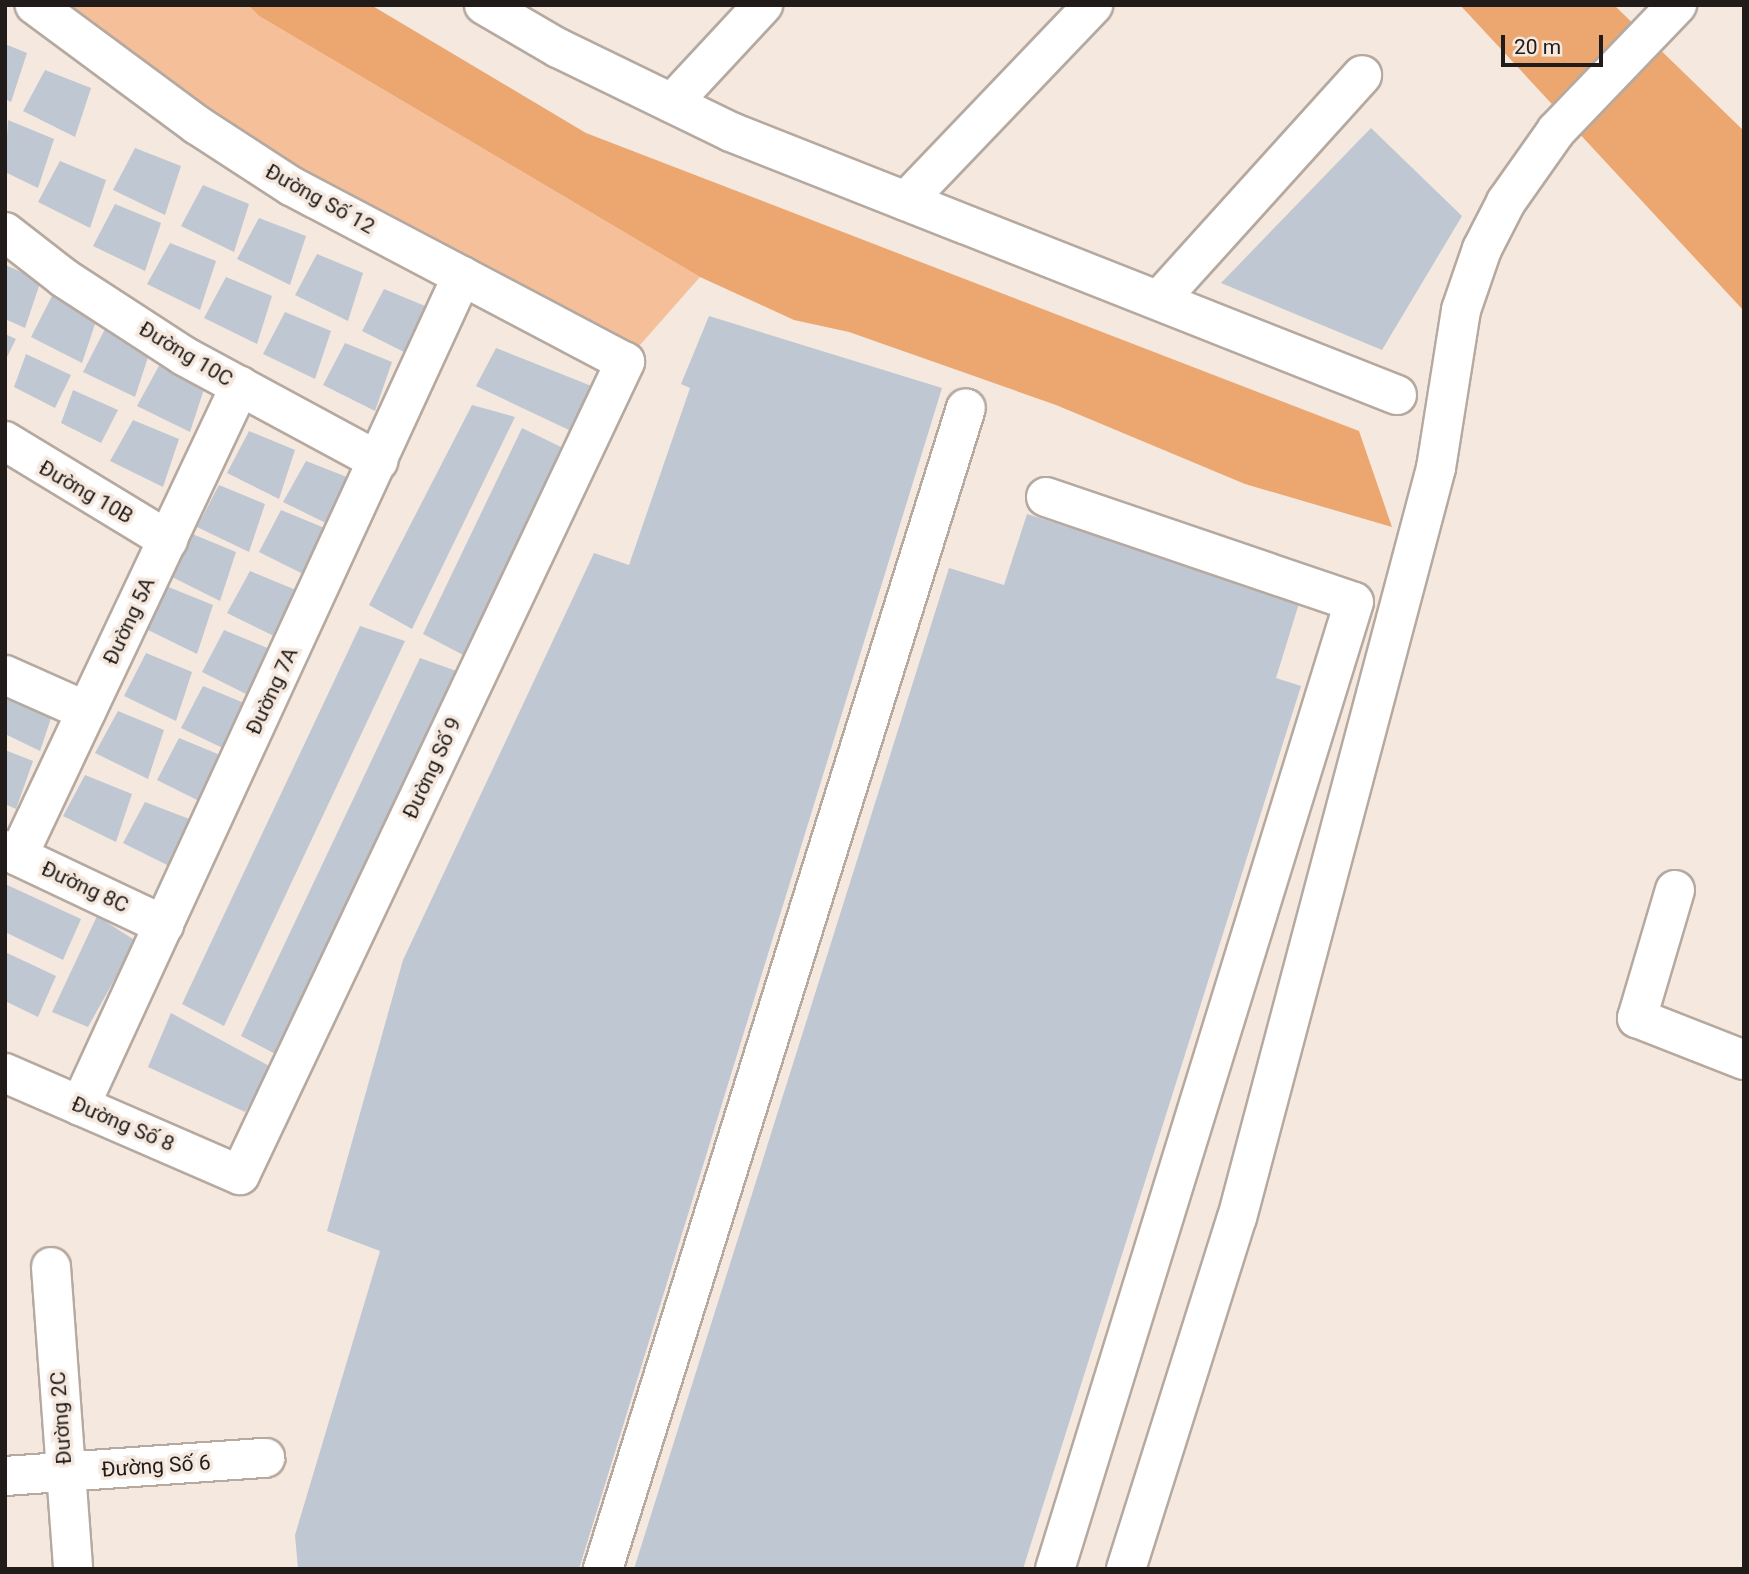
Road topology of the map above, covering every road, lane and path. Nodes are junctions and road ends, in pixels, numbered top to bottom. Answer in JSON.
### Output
{"nodes":[{"id":1,"x":35,"y":5,"type":"edge"},
{"id":2,"x":484,"y":5,"type":"edge"},
{"id":3,"x":763,"y":5,"type":"edge"},
{"id":4,"x":1093,"y":5,"type":"edge"},
{"id":5,"x":1677,"y":5,"type":"edge"},
{"id":6,"x":1363,"y":75,"type":"dead end"},
{"id":7,"x":672,"y":103,"type":"junction"},
{"id":8,"x":906,"y":201,"type":"junction"},
{"id":9,"x":5,"y":232,"type":"edge"},
{"id":10,"x":462,"y":276,"type":"junction"},
{"id":11,"x":1159,"y":300,"type":"junction"},
{"id":12,"x":625,"y":362,"type":"joint"},
{"id":13,"x":240,"y":386,"type":"junction"},
{"id":14,"x":1397,"y":395,"type":"dead end"},
{"id":15,"x":966,"y":408,"type":"dead end"},
{"id":16,"x":5,"y":441,"type":"edge"},
{"id":17,"x":377,"y":461,"type":"junction"},
{"id":18,"x":1046,"y":497,"type":"dead end"},
{"id":19,"x":168,"y":540,"type":"junction"},
{"id":20,"x":5,"y":675,"type":"edge"},
{"id":21,"x":86,"y":711,"type":"junction"},
{"id":22,"x":12,"y":853,"type":"edge"},
{"id":23,"x":1675,"y":890,"type":"dead end"},
{"id":24,"x":164,"y":925,"type":"junction"},
{"id":25,"x":1744,"y":1060,"type":"edge"},
{"id":26,"x":5,"y":1073,"type":"edge"},
{"id":27,"x":80,"y":1106,"type":"junction"},
{"id":28,"x":240,"y":1175,"type":"joint"},
{"id":29,"x":51,"y":1267,"type":"dead end"},
{"id":30,"x":265,"y":1458,"type":"dead end"},
{"id":31,"x":64,"y":1472,"type":"junction"},
{"id":32,"x":5,"y":1476,"type":"edge"},
{"id":33,"x":73,"y":1569,"type":"edge"},
{"id":34,"x":603,"y":1569,"type":"edge"},
{"id":35,"x":1055,"y":1569,"type":"edge"},
{"id":36,"x":1126,"y":1569,"type":"edge"}],
"edges":[{"from":1,"to":10,"type":"street","name":"Đường Số 12"},
{"from":2,"to":7,"type":"street"},
{"from":3,"to":7,"type":"street"},
{"from":4,"to":8,"type":"street"},
{"from":5,"to":36,"type":"street"},
{"from":6,"to":11,"type":"street"},
{"from":7,"to":8,"type":"street"},
{"from":8,"to":11,"type":"street"},
{"from":9,"to":13,"type":"street","name":"Đường 10C"},
{"from":10,"to":12,"type":"street","name":"Đường Số 12"},
{"from":10,"to":17,"type":"street","name":"Đường 7A"},
{"from":11,"to":14,"type":"street"},
{"from":12,"to":28,"type":"street","name":"Đường Số 9"},
{"from":13,"to":17,"type":"street","name":"Đường 10C"},
{"from":13,"to":19,"type":"street","name":"Đường 5A"},
{"from":15,"to":34,"type":"street"},
{"from":16,"to":19,"type":"street","name":"Đường 10B"},
{"from":17,"to":24,"type":"street","name":"Đường 7A"},
{"from":18,"to":35,"type":"street"},
{"from":19,"to":21,"type":"street","name":"Đường 5A"},
{"from":20,"to":21,"type":"street"},
{"from":21,"to":22,"type":"street","name":"Đường 5A"},
{"from":22,"to":24,"type":"street","name":"Đường 8C"},
{"from":23,"to":25,"type":"street"},
{"from":24,"to":27,"type":"street","name":"Đường 7A"},
{"from":26,"to":27,"type":"street","name":"Đường Số 8"},
{"from":27,"to":28,"type":"street","name":"Đường Số 8"},
{"from":29,"to":31,"type":"street","name":"Đường 2C"},
{"from":30,"to":31,"type":"street","name":"Đường Số 6"},
{"from":31,"to":32,"type":"street","name":"Đường Số 6"},
{"from":31,"to":33,"type":"street","name":"Đường 2C"}]}
